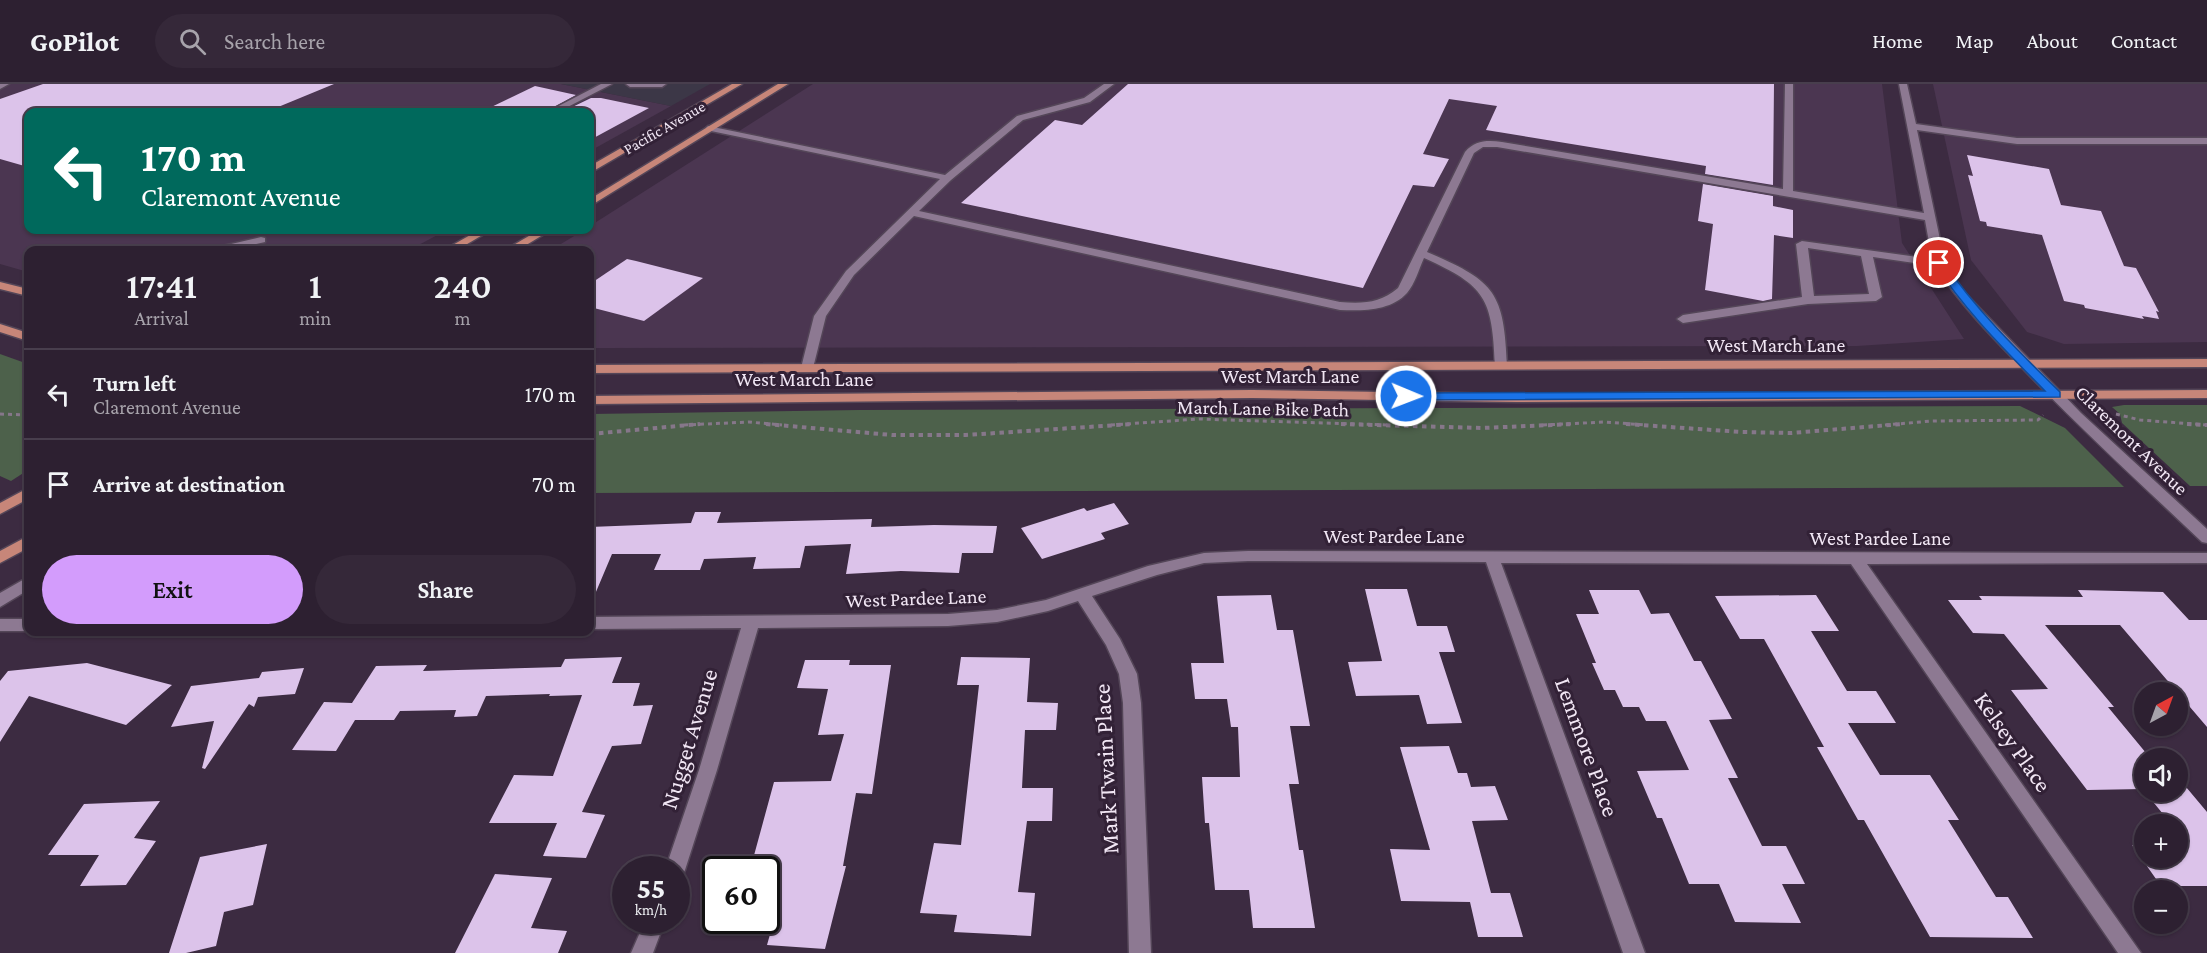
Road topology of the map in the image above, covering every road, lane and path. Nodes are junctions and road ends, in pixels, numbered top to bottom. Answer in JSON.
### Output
{"nodes":[{"id":1,"x":5,"y":84,"type":"edge"},
{"id":2,"x":608,"y":84,"type":"edge"},
{"id":3,"x":630,"y":84,"type":"edge"},
{"id":4,"x":662,"y":84,"type":"edge"},
{"id":5,"x":738,"y":84,"type":"edge"},
{"id":6,"x":784,"y":84,"type":"edge"},
{"id":7,"x":1110,"y":84,"type":"edge"},
{"id":8,"x":1789,"y":84,"type":"edge"},
{"id":9,"x":1904,"y":84,"type":"edge"},
{"id":10,"x":0,"y":86,"type":"edge"},
{"id":11,"x":560,"y":108,"type":"edge"},
{"id":12,"x":1911,"y":126,"type":"junction"},
{"id":13,"x":711,"y":129,"type":"junction"},
{"id":14,"x":2207,"y":141,"type":"edge"},
{"id":15,"x":594,"y":168,"type":"edge"},
{"id":16,"x":947,"y":178,"type":"junction"},
{"id":17,"x":1788,"y":193,"type":"junction"},
{"id":18,"x":594,"y":201,"type":"edge"},
{"id":19,"x":910,"y":212,"type":"junction"},
{"id":20,"x":1929,"y":217,"type":"junction"},
{"id":21,"x":479,"y":234,"type":"edge"},
{"id":22,"x":539,"y":234,"type":"edge"},
{"id":23,"x":235,"y":246,"type":"edge"},
{"id":24,"x":242,"y":246,"type":"edge"},
{"id":25,"x":457,"y":246,"type":"edge"},
{"id":26,"x":518,"y":246,"type":"edge"},
{"id":27,"x":1421,"y":253,"type":"junction"},
{"id":28,"x":1866,"y":253,"type":"junction"},
{"id":29,"x":1939,"y":263,"type":"junction"},
{"id":30,"x":0,"y":285,"type":"edge"},
{"id":31,"x":24,"y":292,"type":"edge"},
{"id":32,"x":1808,"y":300,"type":"junction"},
{"id":33,"x":1683,"y":319,"type":"dead end"},
{"id":34,"x":0,"y":328,"type":"edge"},
{"id":35,"x":24,"y":336,"type":"edge"},
{"id":36,"x":2024,"y":363,"type":"junction"},
{"id":37,"x":2207,"y":363,"type":"edge"},
{"id":38,"x":1501,"y":365,"type":"junction"},
{"id":39,"x":807,"y":368,"type":"junction"},
{"id":40,"x":594,"y":369,"type":"edge"},
{"id":41,"x":2055,"y":394,"type":"junction"},
{"id":42,"x":2207,"y":394,"type":"edge"},
{"id":43,"x":594,"y":400,"type":"edge"},
{"id":44,"x":2107,"y":410,"type":"dead end"},
{"id":45,"x":0,"y":414,"type":"edge"},
{"id":46,"x":24,"y":415,"type":"edge"},
{"id":47,"x":2043,"y":415,"type":"dead end"},
{"id":48,"x":2207,"y":425,"type":"edge"},
{"id":49,"x":594,"y":434,"type":"edge"},
{"id":50,"x":24,"y":495,"type":"edge"},
{"id":51,"x":0,"y":509,"type":"edge"},
{"id":52,"x":2207,"y":538,"type":"edge"},
{"id":53,"x":24,"y":543,"type":"edge"},
{"id":54,"x":0,"y":558,"type":"edge"},
{"id":55,"x":1492,"y":558,"type":"junction"},
{"id":56,"x":2207,"y":558,"type":"edge"},
{"id":57,"x":1855,"y":559,"type":"junction"},
{"id":58,"x":24,"y":586,"type":"edge"},
{"id":59,"x":1082,"y":594,"type":"junction"},
{"id":60,"x":0,"y":601,"type":"edge"},
{"id":61,"x":751,"y":622,"type":"junction"},
{"id":62,"x":594,"y":623,"type":"edge"},
{"id":63,"x":0,"y":625,"type":"edge"},
{"id":64,"x":24,"y":625,"type":"edge"},
{"id":65,"x":680,"y":856,"type":"edge"},
{"id":66,"x":650,"y":934,"type":"edge"},
{"id":67,"x":642,"y":953,"type":"edge"},
{"id":68,"x":1140,"y":953,"type":"edge"},
{"id":69,"x":1634,"y":953,"type":"edge"},
{"id":70,"x":2130,"y":953,"type":"edge"}],
"edges":[{"from":1,"to":10,"type":"street"},
{"from":2,"to":11,"type":"street"},
{"from":3,"to":4,"type":"street"},
{"from":5,"to":15,"type":"main road","name":"Pacific Avenue"},
{"from":6,"to":13,"type":"main road"},
{"from":7,"to":16,"type":"street"},
{"from":8,"to":17,"type":"street"},
{"from":9,"to":12,"type":"street","name":"Claremont Avenue"},
{"from":12,"to":14,"type":"street"},
{"from":12,"to":20,"type":"street","name":"Claremont Avenue"},
{"from":13,"to":16,"type":"street"},
{"from":13,"to":18,"type":"main road"},
{"from":16,"to":19,"type":"street"},
{"from":17,"to":20,"type":"street"},
{"from":17,"to":27,"type":"street"},
{"from":19,"to":27,"type":"street"},
{"from":19,"to":39,"type":"street"},
{"from":20,"to":29,"type":"street","name":"Claremont Avenue"},
{"from":21,"to":25,"type":"main road"},
{"from":22,"to":26,"type":"main road"},
{"from":23,"to":24,"type":"street"},
{"from":27,"to":38,"type":"street"},
{"from":28,"to":29,"type":"street"},
{"from":28,"to":32,"type":"street"},
{"from":28,"to":32,"type":"street"},
{"from":29,"to":36,"type":"street","name":"Claremont Avenue"},
{"from":30,"to":31,"type":"main road"},
{"from":32,"to":33,"type":"street"},
{"from":34,"to":35,"type":"main road"},
{"from":36,"to":37,"type":"main road","name":"West March Lane"},
{"from":36,"to":38,"type":"main road","name":"West March Lane"},
{"from":36,"to":41,"type":"street","name":"Claremont Avenue"},
{"from":38,"to":39,"type":"main road","name":"West March Lane"},
{"from":39,"to":40,"type":"main road","name":"West March Lane"},
{"from":41,"to":42,"type":"main road","name":"West March Lane"},
{"from":41,"to":43,"type":"main road","name":"West March Lane"},
{"from":41,"to":52,"type":"street","name":"Claremont Avenue"},
{"from":44,"to":48,"type":"path"},
{"from":45,"to":46,"type":"path"},
{"from":47,"to":49,"type":"path","name":"March Lane Bike Path"},
{"from":50,"to":51,"type":"main road"},
{"from":53,"to":54,"type":"main road"},
{"from":55,"to":57,"type":"street","name":"West Pardee Lane"},
{"from":55,"to":59,"type":"street","name":"West Pardee Lane"},
{"from":55,"to":69,"type":"street","name":"Lemmore Place"},
{"from":56,"to":57,"type":"street","name":"West Pardee Lane"},
{"from":57,"to":70,"type":"street","name":"Kelsey Place"},
{"from":58,"to":60,"type":"street"},
{"from":59,"to":61,"type":"street","name":"West Pardee Lane"},
{"from":59,"to":68,"type":"street","name":"Mark Twain Place"},
{"from":61,"to":62,"type":"street","name":"West Pardee Lane"},
{"from":61,"to":65,"type":"street","name":"Nugget Avenue"},
{"from":63,"to":64,"type":"street"},
{"from":66,"to":67,"type":"street"}]}
